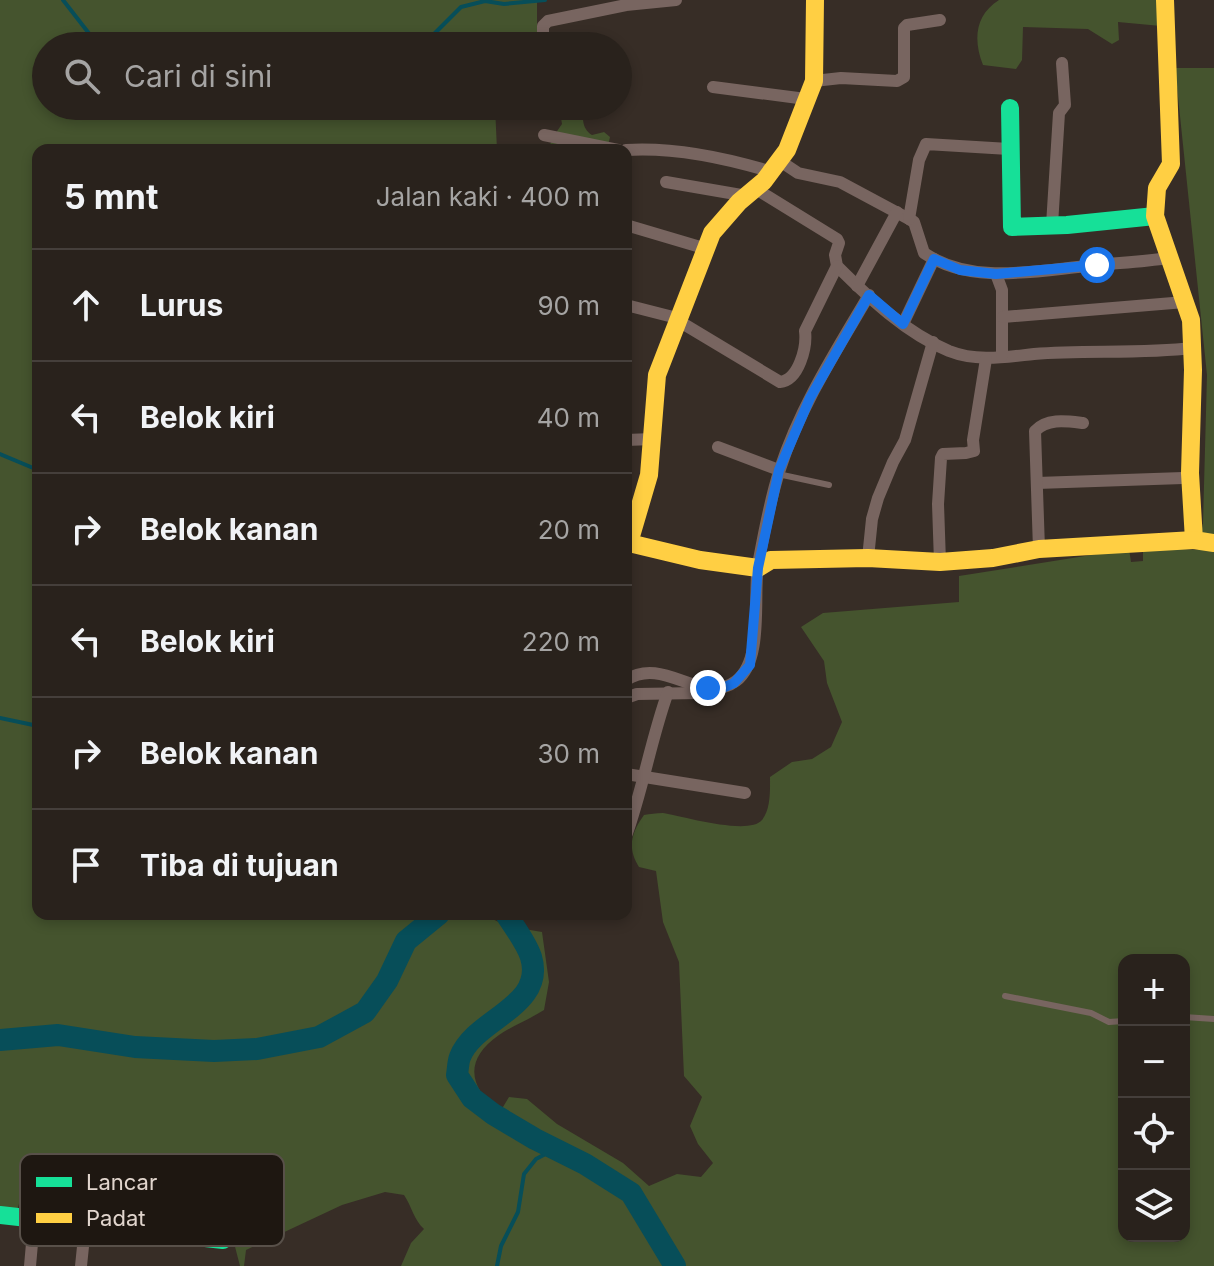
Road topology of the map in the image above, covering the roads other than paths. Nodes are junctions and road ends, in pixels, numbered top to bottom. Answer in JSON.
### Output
{"nodes":[{"id":1,"x":676,"y":0,"type":"edge"},
{"id":2,"x":815,"y":0,"type":"edge"},
{"id":3,"x":1165,"y":0,"type":"edge"},
{"id":4,"x":940,"y":20,"type":"dead end"},
{"id":5,"x":544,"y":32,"type":"edge"},
{"id":6,"x":1062,"y":63,"type":"dead end"},
{"id":7,"x":814,"y":81,"type":"junction"},
{"id":8,"x":713,"y":87,"type":"dead end"},
{"id":9,"x":806,"y":99,"type":"junction"},
{"id":10,"x":1010,"y":108,"type":"dead end"},
{"id":11,"x":544,"y":135,"type":"dead end"},
{"id":12,"x":588,"y":144,"type":"edge"},
{"id":13,"x":1009,"y":149,"type":"junction"},
{"id":14,"x":632,"y":150,"type":"edge"},
{"id":15,"x":776,"y":167,"type":"junction"},
{"id":16,"x":666,"y":182,"type":"dead end"},
{"id":17,"x":752,"y":192,"type":"junction"},
{"id":18,"x":897,"y":212,"type":"junction"},
{"id":19,"x":1155,"y":216,"type":"junction"},
{"id":20,"x":909,"y":219,"type":"junction"},
{"id":21,"x":1052,"y":225,"type":"junction"},
{"id":22,"x":632,"y":227,"type":"edge"},
{"id":23,"x":707,"y":249,"type":"junction"},
{"id":24,"x":1168,"y":258,"type":"junction"},
{"id":25,"x":934,"y":259,"type":"junction"},
{"id":26,"x":837,"y":266,"type":"junction"},
{"id":27,"x":996,"y":274,"type":"junction"},
{"id":28,"x":857,"y":286,"type":"junction"},
{"id":29,"x":869,"y":295,"type":"junction"},
{"id":30,"x":1185,"y":302,"type":"junction"},
{"id":31,"x":632,"y":307,"type":"edge"},
{"id":32,"x":1003,"y":317,"type":"junction"},
{"id":33,"x":677,"y":319,"type":"junction"},
{"id":34,"x":903,"y":324,"type":"junction"},
{"id":35,"x":933,"y":342,"type":"junction"},
{"id":36,"x":1193,"y":348,"type":"junction"},
{"id":37,"x":1002,"y":356,"type":"junction"},
{"id":38,"x":986,"y":359,"type":"junction"},
{"id":39,"x":1083,"y":423,"type":"dead end"},
{"id":40,"x":653,"y":439,"type":"junction"},
{"id":41,"x":632,"y":440,"type":"edge"},
{"id":42,"x":718,"y":447,"type":"dead end"},
{"id":43,"x":779,"y":472,"type":"junction"},
{"id":44,"x":1183,"y":478,"type":"dead end"},
{"id":45,"x":1037,"y":483,"type":"junction"},
{"id":46,"x":829,"y":485,"type":"dead end"},
{"id":47,"x":632,"y":531,"type":"edge"},
{"id":48,"x":1194,"y":540,"type":"junction"},
{"id":49,"x":1214,"y":543,"type":"edge"},
{"id":50,"x":632,"y":545,"type":"edge"},
{"id":51,"x":1039,"y":549,"type":"junction"},
{"id":52,"x":868,"y":558,"type":"junction"},
{"id":53,"x":940,"y":562,"type":"junction"},
{"id":54,"x":758,"y":568,"type":"junction"},
{"id":55,"x":632,"y":677,"type":"edge"},
{"id":56,"x":708,"y":688,"type":"junction"},
{"id":57,"x":668,"y":692,"type":"junction"},
{"id":58,"x":632,"y":696,"type":"edge"},
{"id":59,"x":632,"y":775,"type":"edge"},
{"id":60,"x":643,"y":777,"type":"junction"},
{"id":61,"x":745,"y":793,"type":"dead end"},
{"id":62,"x":632,"y":819,"type":"edge"},
{"id":63,"x":1005,"y":996,"type":"dead end"},
{"id":64,"x":1190,"y":1017,"type":"edge"},
{"id":65,"x":1214,"y":1019,"type":"edge"},
{"id":66,"x":1118,"y":1021,"type":"edge"},
{"id":67,"x":0,"y":1215,"type":"edge"},
{"id":68,"x":20,"y":1219,"type":"edge"},
{"id":69,"x":32,"y":1246,"type":"edge"},
{"id":70,"x":83,"y":1246,"type":"edge"},
{"id":71,"x":30,"y":1266,"type":"edge"},
{"id":72,"x":81,"y":1266,"type":"edge"}],
"edges":[{"from":1,"to":5,"type":"street"},
{"from":2,"to":7,"type":"street"},
{"from":3,"to":19,"type":"street"},
{"from":4,"to":7,"type":"street"},
{"from":6,"to":21,"type":"street"},
{"from":7,"to":9,"type":"street"},
{"from":8,"to":9,"type":"street"},
{"from":9,"to":15,"type":"street"},
{"from":10,"to":13,"type":"street"},
{"from":11,"to":12,"type":"street"},
{"from":13,"to":20,"type":"street"},
{"from":13,"to":21,"type":"street"},
{"from":14,"to":15,"type":"street"},
{"from":15,"to":17,"type":"street"},
{"from":15,"to":18,"type":"street"},
{"from":16,"to":17,"type":"street"},
{"from":17,"to":23,"type":"street"},
{"from":17,"to":26,"type":"street"},
{"from":18,"to":20,"type":"street"},
{"from":18,"to":28,"type":"street"},
{"from":19,"to":21,"type":"street"},
{"from":19,"to":24,"type":"street"},
{"from":20,"to":25,"type":"street"},
{"from":22,"to":23,"type":"street"},
{"from":23,"to":33,"type":"street"},
{"from":24,"to":27,"type":"street"},
{"from":24,"to":30,"type":"street"},
{"from":25,"to":27,"type":"street"},
{"from":25,"to":34,"type":"street"},
{"from":26,"to":28,"type":"street"},
{"from":26,"to":33,"type":"street"},
{"from":27,"to":32,"type":"street"},
{"from":28,"to":29,"type":"street"},
{"from":29,"to":34,"type":"street"},
{"from":29,"to":43,"type":"street"},
{"from":30,"to":32,"type":"street"},
{"from":30,"to":36,"type":"street"},
{"from":31,"to":33,"type":"street"},
{"from":32,"to":37,"type":"street"},
{"from":33,"to":40,"type":"street"},
{"from":34,"to":35,"type":"street"},
{"from":35,"to":38,"type":"street"},
{"from":35,"to":52,"type":"street"},
{"from":36,"to":37,"type":"street"},
{"from":36,"to":48,"type":"street"},
{"from":37,"to":38,"type":"street"},
{"from":38,"to":53,"type":"street"},
{"from":39,"to":45,"type":"street"},
{"from":40,"to":41,"type":"street"},
{"from":40,"to":47,"type":"street"},
{"from":42,"to":43,"type":"street"},
{"from":43,"to":46,"type":"lane"},
{"from":43,"to":54,"type":"street"},
{"from":44,"to":45,"type":"street"},
{"from":45,"to":51,"type":"street"},
{"from":48,"to":49,"type":"street"},
{"from":48,"to":51,"type":"street"},
{"from":50,"to":54,"type":"street"},
{"from":51,"to":53,"type":"street"},
{"from":52,"to":53,"type":"street"},
{"from":52,"to":54,"type":"street"},
{"from":54,"to":56,"type":"street"},
{"from":55,"to":56,"type":"street"},
{"from":56,"to":57,"type":"street"},
{"from":57,"to":58,"type":"street"},
{"from":57,"to":60,"type":"street"},
{"from":59,"to":60,"type":"street"},
{"from":60,"to":61,"type":"street"},
{"from":60,"to":62,"type":"street"},
{"from":63,"to":66,"type":"lane"},
{"from":64,"to":65,"type":"lane"},
{"from":67,"to":68,"type":"street"},
{"from":69,"to":71,"type":"street"},
{"from":70,"to":72,"type":"street"}]}
